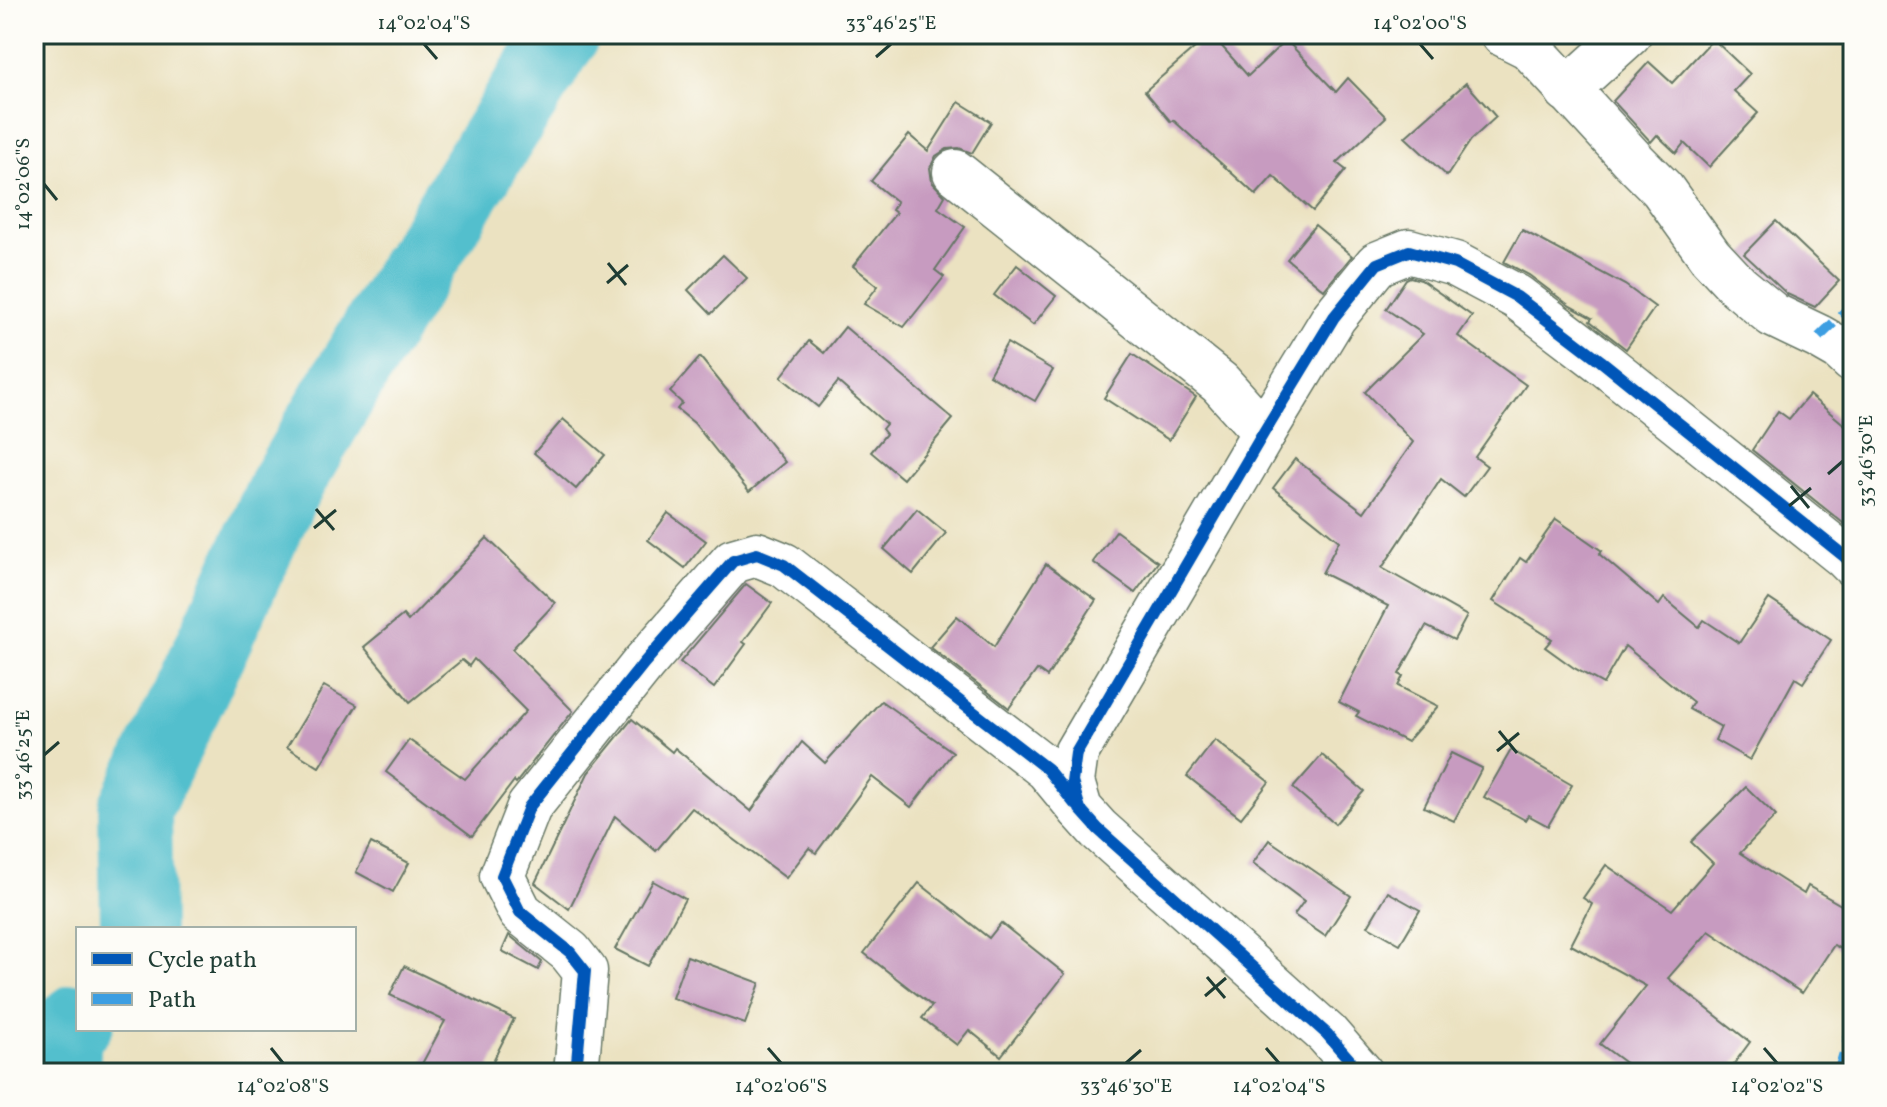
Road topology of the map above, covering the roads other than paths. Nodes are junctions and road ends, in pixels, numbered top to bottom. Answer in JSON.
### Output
{"nodes":[{"id":1,"x":1503,"y":34,"type":"edge"},
{"id":2,"x":1629,"y":34,"type":"edge"},
{"id":3,"x":1567,"y":90,"type":"junction"},
{"id":4,"x":955,"y":172,"type":"dead end"},
{"id":5,"x":1853,"y":361,"type":"edge"},
{"id":6,"x":1264,"y":432,"type":"junction"},
{"id":7,"x":1853,"y":565,"type":"edge"},
{"id":8,"x":1080,"y":809,"type":"junction"},
{"id":9,"x":576,"y":1073,"type":"edge"},
{"id":10,"x":1361,"y":1073,"type":"edge"}],
"edges":[{"from":1,"to":3,"type":"street"},
{"from":2,"to":3,"type":"street"},
{"from":3,"to":5,"type":"street"},
{"from":4,"to":6,"type":"street"},
{"from":6,"to":7,"type":"street"},
{"from":6,"to":8,"type":"street"},
{"from":8,"to":9,"type":"street"},
{"from":8,"to":10,"type":"street"}]}
